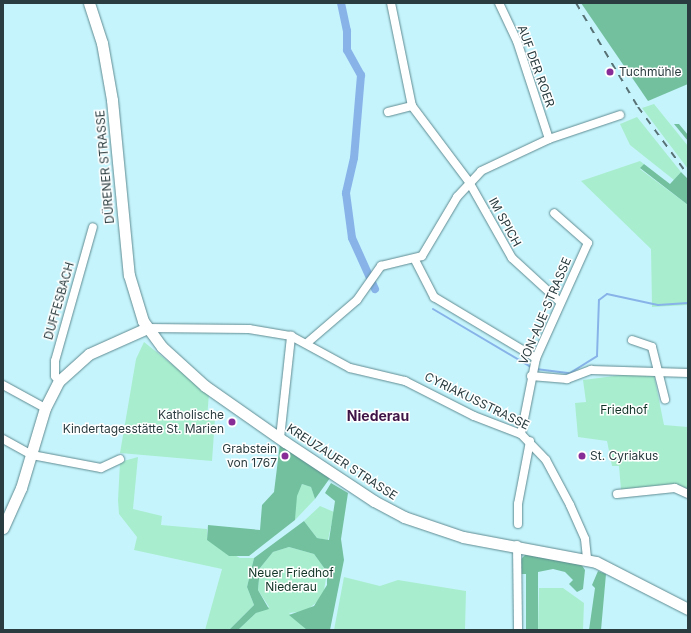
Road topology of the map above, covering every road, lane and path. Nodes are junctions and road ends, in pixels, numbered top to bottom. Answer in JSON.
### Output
{"nodes":[{"id":1,"x":89,"y":3,"type":"edge"},
{"id":2,"x":391,"y":3,"type":"edge"},
{"id":3,"x":499,"y":3,"type":"edge"},
{"id":4,"x":412,"y":106,"type":"junction"},
{"id":5,"x":388,"y":112,"type":"dead end"},
{"id":6,"x":620,"y":115,"type":"dead end"},
{"id":7,"x":549,"y":139,"type":"junction"},
{"id":8,"x":469,"y":182,"type":"junction"},
{"id":9,"x":554,"y":213,"type":"dead end"},
{"id":10,"x":93,"y":227,"type":"dead end"},
{"id":11,"x":415,"y":260,"type":"junction"},
{"id":12,"x":560,"y":302,"type":"junction"},
{"id":13,"x":147,"y":328,"type":"junction"},
{"id":14,"x":291,"y":336,"type":"junction"},
{"id":15,"x":632,"y":340,"type":"dead end"},
{"id":16,"x":307,"y":343,"type":"junction"},
{"id":17,"x":533,"y":368,"type":"junction"},
{"id":18,"x":658,"y":370,"type":"junction"},
{"id":19,"x":688,"y":373,"type":"edge"},
{"id":20,"x":59,"y":381,"type":"junction"},
{"id":21,"x":3,"y":385,"type":"edge"},
{"id":22,"x":665,"y":399,"type":"dead end"},
{"id":23,"x":45,"y":408,"type":"junction"},
{"id":24,"x":521,"y":434,"type":"junction"},
{"id":25,"x":280,"y":438,"type":"junction"},
{"id":26,"x":3,"y":439,"type":"edge"},
{"id":27,"x":530,"y":441,"type":"junction"},
{"id":28,"x":32,"y":455,"type":"junction"},
{"id":29,"x":120,"y":459,"type":"dead end"},
{"id":30,"x":617,"y":494,"type":"dead end"},
{"id":31,"x":688,"y":494,"type":"edge"},
{"id":32,"x":518,"y":524,"type":"dead end"},
{"id":33,"x":3,"y":528,"type":"edge"},
{"id":34,"x":517,"y":545,"type":"junction"},
{"id":35,"x":587,"y":559,"type":"junction"},
{"id":36,"x":688,"y":609,"type":"edge"},
{"id":37,"x":518,"y":630,"type":"edge"}],
"edges":[{"from":1,"to":13,"type":"main road","name":"DÜRENER STRASSE"},
{"from":2,"to":4,"type":"street"},
{"from":3,"to":7,"type":"street","name":"AUF DER ROER"},
{"from":4,"to":5,"type":"street"},
{"from":4,"to":8,"type":"street","name":"IM SPICH"},
{"from":6,"to":7,"type":"street"},
{"from":7,"to":8,"type":"street"},
{"from":8,"to":11,"type":"street"},
{"from":8,"to":12,"type":"street","name":"IM SPICH"},
{"from":9,"to":12,"type":"street","name":"VON-AUE-STRASSE"},
{"from":10,"to":20,"type":"street","name":"DUFFESBACH"},
{"from":11,"to":16,"type":"street"},
{"from":11,"to":17,"type":"street"},
{"from":12,"to":17,"type":"street","name":"VON-AUE-STRASSE"},
{"from":13,"to":14,"type":"street","name":"CYRIAKUSSTRASSE"},
{"from":13,"to":20,"type":"main road"},
{"from":13,"to":25,"type":"main road","name":"KREUZAUER STRASSE"},
{"from":14,"to":16,"type":"street","name":"CYRIAKUSSTRASSE"},
{"from":14,"to":25,"type":"street"},
{"from":15,"to":18,"type":"street"},
{"from":16,"to":24,"type":"street","name":"CYRIAKUSSTRASSE"},
{"from":17,"to":18,"type":"street"},
{"from":17,"to":24,"type":"street","name":"VON-AUE-STRASSE"},
{"from":18,"to":19,"type":"street"},
{"from":18,"to":22,"type":"street"},
{"from":20,"to":23,"type":"main road"},
{"from":21,"to":23,"type":"street"},
{"from":23,"to":28,"type":"main road"},
{"from":24,"to":27,"type":"street","name":"CYRIAKUSSTRASSE"},
{"from":25,"to":34,"type":"main road","name":"KREUZAUER STRASSE"},
{"from":26,"to":28,"type":"street"},
{"from":27,"to":32,"type":"street"},
{"from":27,"to":35,"type":"street","name":"CYRIAKUSSTRASSE"},
{"from":28,"to":29,"type":"street"},
{"from":28,"to":33,"type":"main road"},
{"from":30,"to":31,"type":"street"},
{"from":34,"to":35,"type":"main road","name":"KREUZAUER STRASSE"},
{"from":34,"to":37,"type":"street"},
{"from":35,"to":36,"type":"main road","name":"KREUZAUER STRASSE"}]}
